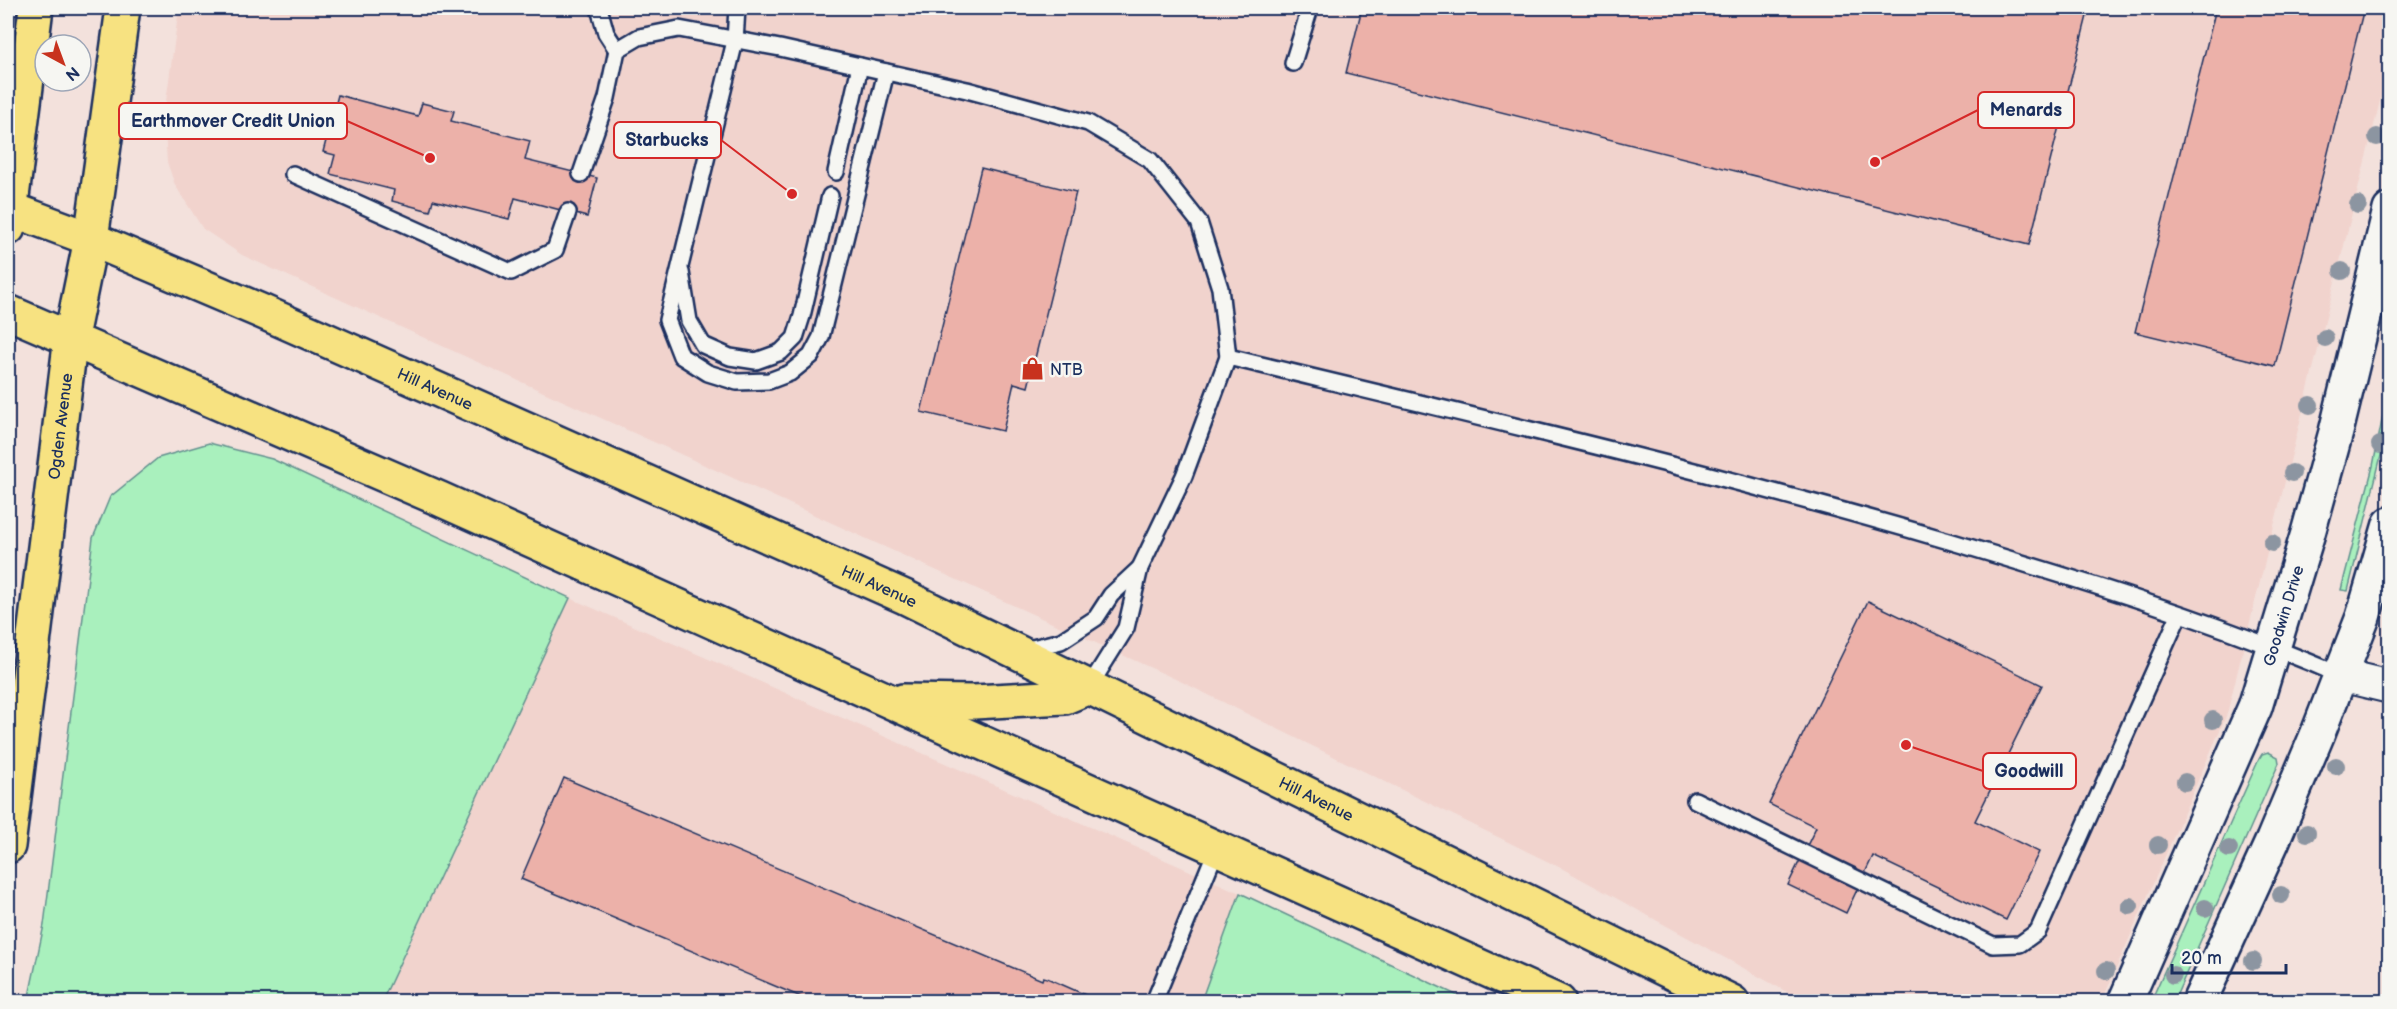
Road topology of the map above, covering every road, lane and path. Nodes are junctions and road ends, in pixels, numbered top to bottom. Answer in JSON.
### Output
{"nodes":[{"id":1,"x":36,"y":8,"type":"edge"},
{"id":2,"x":123,"y":8,"type":"edge"},
{"id":3,"x":599,"y":8,"type":"edge"},
{"id":4,"x":737,"y":8,"type":"edge"},
{"id":5,"x":1310,"y":8,"type":"edge"},
{"id":6,"x":735,"y":41,"type":"junction"},
{"id":7,"x":617,"y":50,"type":"junction"},
{"id":8,"x":1293,"y":63,"type":"dead end"},
{"id":9,"x":860,"y":66,"type":"junction"},
{"id":10,"x":886,"y":72,"type":"junction"},
{"id":11,"x":836,"y":172,"type":"dead end"},
{"id":12,"x":293,"y":174,"type":"dead end"},
{"id":13,"x":581,"y":174,"type":"dead end"},
{"id":14,"x":830,"y":196,"type":"dead end"},
{"id":15,"x":2390,"y":210,"type":"edge"},
{"id":16,"x":568,"y":212,"type":"dead end"},
{"id":17,"x":8,"y":216,"type":"edge"},
{"id":18,"x":91,"y":239,"type":"junction"},
{"id":19,"x":680,"y":263,"type":"junction"},
{"id":20,"x":8,"y":312,"type":"edge"},
{"id":21,"x":71,"y":337,"type":"junction"},
{"id":22,"x":1228,"y":357,"type":"junction"},
{"id":23,"x":2390,"y":524,"type":"edge"},
{"id":24,"x":1140,"y":568,"type":"junction"},
{"id":25,"x":2179,"y":615,"type":"junction"},
{"id":26,"x":2274,"y":647,"type":"junction"},
{"id":27,"x":1017,"y":652,"type":"junction"},
{"id":28,"x":2340,"y":675,"type":"junction"},
{"id":29,"x":1089,"y":687,"type":"junction"},
{"id":30,"x":2390,"y":687,"type":"edge"},
{"id":31,"x":889,"y":701,"type":"junction"},
{"id":32,"x":1695,"y":800,"type":"dead end"},
{"id":33,"x":8,"y":846,"type":"edge"},
{"id":34,"x":1217,"y":848,"type":"junction"},
{"id":35,"x":1154,"y":1002,"type":"edge"},
{"id":36,"x":1559,"y":1002,"type":"edge"},
{"id":37,"x":1732,"y":1002,"type":"edge"},
{"id":38,"x":2125,"y":1002,"type":"edge"},
{"id":39,"x":2199,"y":1002,"type":"edge"}],
"edges":[{"from":1,"to":17,"type":"main road"},
{"from":2,"to":18,"type":"main road","name":"Ogden Avenue"},
{"from":3,"to":7,"type":"lane"},
{"from":4,"to":6,"type":"lane"},
{"from":5,"to":8,"type":"lane"},
{"from":6,"to":7,"type":"lane"},
{"from":6,"to":9,"type":"lane"},
{"from":6,"to":19,"type":"lane"},
{"from":7,"to":13,"type":"lane"},
{"from":9,"to":10,"type":"lane"},
{"from":9,"to":11,"type":"lane"},
{"from":10,"to":19,"type":"lane"},
{"from":10,"to":22,"type":"lane"},
{"from":12,"to":16,"type":"lane"},
{"from":14,"to":19,"type":"lane"},
{"from":15,"to":26,"type":"street","name":"Goodwin Drive"},
{"from":17,"to":18,"type":"main road","name":"Hill Avenue"},
{"from":18,"to":21,"type":"main road","name":"Ogden Avenue"},
{"from":18,"to":27,"type":"main road","name":"Hill Avenue"},
{"from":20,"to":21,"type":"main road"},
{"from":21,"to":31,"type":"main road"},
{"from":21,"to":33,"type":"main road","name":"Ogden Avenue"},
{"from":22,"to":24,"type":"lane"},
{"from":22,"to":25,"type":"lane"},
{"from":23,"to":28,"type":"street"},
{"from":24,"to":27,"type":"lane"},
{"from":24,"to":29,"type":"lane"},
{"from":25,"to":26,"type":"lane"},
{"from":25,"to":32,"type":"lane"},
{"from":26,"to":28,"type":"lane"},
{"from":26,"to":38,"type":"street","name":"Goodwin Drive"},
{"from":27,"to":29,"type":"main road","name":"Hill Avenue"},
{"from":28,"to":30,"type":"street"},
{"from":28,"to":39,"type":"street"},
{"from":29,"to":31,"type":"main road"},
{"from":29,"to":37,"type":"main road","name":"Hill Avenue"},
{"from":31,"to":34,"type":"main road"},
{"from":34,"to":35,"type":"lane"},
{"from":34,"to":36,"type":"main road"}]}
